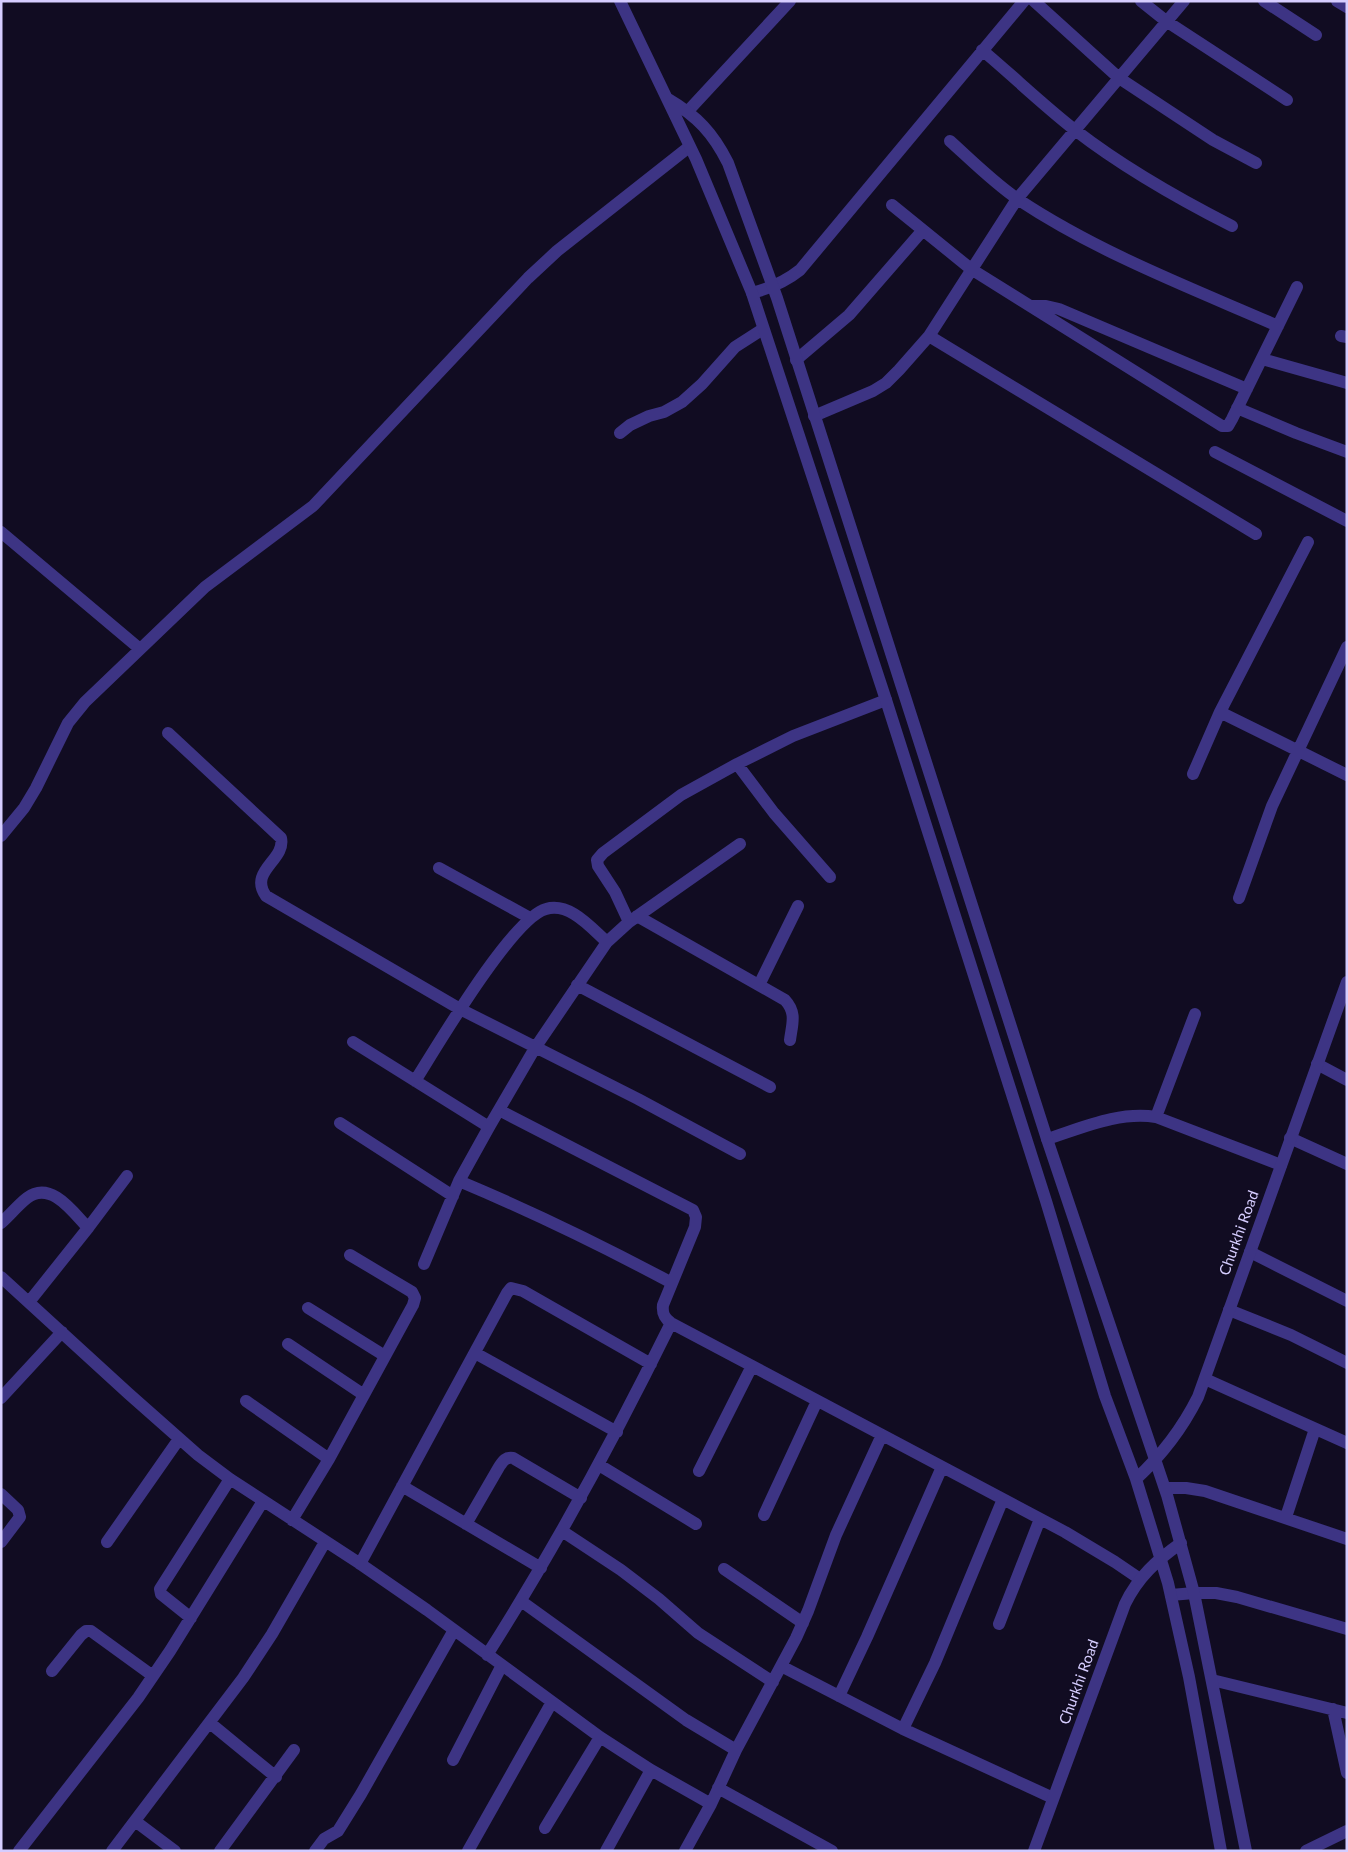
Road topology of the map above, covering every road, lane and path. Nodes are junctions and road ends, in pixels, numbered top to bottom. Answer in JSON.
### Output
{"nodes":[{"id":1,"x":620,"y":1,"type":"edge"},
{"id":2,"x":790,"y":1,"type":"edge"},
{"id":3,"x":1024,"y":1,"type":"edge"},
{"id":4,"x":1034,"y":1,"type":"edge"},
{"id":5,"x":1141,"y":1,"type":"edge"},
{"id":6,"x":1184,"y":1,"type":"edge"},
{"id":7,"x":1264,"y":1,"type":"edge"},
{"id":8,"x":1337,"y":1,"type":"edge"},
{"id":9,"x":1347,"y":7,"type":"edge"},
{"id":10,"x":1166,"y":21,"type":"junction"},
{"id":11,"x":1316,"y":35,"type":"dead end"},
{"id":12,"x":982,"y":50,"type":"junction"},
{"id":13,"x":1119,"y":78,"type":"junction"},
{"id":14,"x":668,"y":100,"type":"junction"},
{"id":15,"x":1287,"y":100,"type":"dead end"},
{"id":16,"x":688,"y":111,"type":"junction"},
{"id":17,"x":1075,"y":130,"type":"junction"},
{"id":18,"x":950,"y":141,"type":"dead end"},
{"id":19,"x":690,"y":147,"type":"junction"},
{"id":20,"x":1256,"y":163,"type":"dead end"},
{"id":21,"x":1017,"y":198,"type":"junction"},
{"id":22,"x":892,"y":205,"type":"dead end"},
{"id":23,"x":1232,"y":226,"type":"dead end"},
{"id":24,"x":922,"y":230,"type":"junction"},
{"id":25,"x":971,"y":269,"type":"junction"},
{"id":26,"x":773,"y":287,"type":"junction"},
{"id":27,"x":1297,"y":287,"type":"dead end"},
{"id":28,"x":752,"y":293,"type":"junction"},
{"id":29,"x":1030,"y":306,"type":"junction"},
{"id":30,"x":1278,"y":326,"type":"junction"},
{"id":31,"x":764,"y":329,"type":"junction"},
{"id":32,"x":929,"y":336,"type":"junction"},
{"id":33,"x":1262,"y":359,"type":"junction"},
{"id":34,"x":796,"y":360,"type":"junction"},
{"id":35,"x":1347,"y":383,"type":"edge"},
{"id":36,"x":1247,"y":389,"type":"junction"},
{"id":37,"x":1238,"y":408,"type":"junction"},
{"id":38,"x":814,"y":416,"type":"junction"},
{"id":39,"x":620,"y":433,"type":"dead end"},
{"id":40,"x":1215,"y":452,"type":"dead end"},
{"id":41,"x":1347,"y":452,"type":"edge"},
{"id":42,"x":1347,"y":521,"type":"edge"},
{"id":43,"x":1,"y":532,"type":"edge"},
{"id":44,"x":1256,"y":534,"type":"dead end"},
{"id":45,"x":1308,"y":542,"type":"dead end"},
{"id":46,"x":1347,"y":647,"type":"edge"},
{"id":47,"x":140,"y":650,"type":"junction"},
{"id":48,"x":886,"y":700,"type":"junction"},
{"id":49,"x":1220,"y":712,"type":"junction"},
{"id":50,"x":168,"y":733,"type":"dead end"},
{"id":51,"x":1298,"y":750,"type":"junction"},
{"id":52,"x":737,"y":764,"type":"junction"},
{"id":53,"x":1193,"y":774,"type":"dead end"},
{"id":54,"x":1347,"y":775,"type":"edge"},
{"id":55,"x":1,"y":836,"type":"edge"},
{"id":56,"x":740,"y":844,"type":"dead end"},
{"id":57,"x":439,"y":868,"type":"dead end"},
{"id":58,"x":830,"y":877,"type":"dead end"},
{"id":59,"x":1239,"y":898,"type":"dead end"},
{"id":60,"x":798,"y":906,"type":"dead end"},
{"id":61,"x":530,"y":918,"type":"junction"},
{"id":62,"x":633,"y":919,"type":"junction"},
{"id":63,"x":607,"y":942,"type":"junction"},
{"id":64,"x":1347,"y":982,"type":"edge"},
{"id":65,"x":577,"y":985,"type":"junction"},
{"id":66,"x":759,"y":985,"type":"junction"},
{"id":67,"x":460,"y":1009,"type":"junction"},
{"id":68,"x":1195,"y":1014,"type":"dead end"},
{"id":69,"x":790,"y":1040,"type":"dead end"},
{"id":70,"x":353,"y":1042,"type":"dead end"},
{"id":71,"x":535,"y":1048,"type":"junction"},
{"id":72,"x":1317,"y":1064,"type":"junction"},
{"id":73,"x":1347,"y":1080,"type":"edge"},
{"id":74,"x":415,"y":1082,"type":"junction"},
{"id":75,"x":770,"y":1087,"type":"dead end"},
{"id":76,"x":499,"y":1110,"type":"junction"},
{"id":77,"x":1156,"y":1118,"type":"junction"},
{"id":78,"x":340,"y":1123,"type":"dead end"},
{"id":79,"x":489,"y":1127,"type":"junction"},
{"id":80,"x":1290,"y":1138,"type":"junction"},
{"id":81,"x":1047,"y":1139,"type":"junction"},
{"id":82,"x":740,"y":1154,"type":"dead end"},
{"id":83,"x":1347,"y":1164,"type":"edge"},
{"id":84,"x":1281,"y":1165,"type":"junction"},
{"id":85,"x":127,"y":1176,"type":"dead end"},
{"id":86,"x":459,"y":1181,"type":"junction"},
{"id":87,"x":452,"y":1196,"type":"junction"},
{"id":88,"x":1,"y":1223,"type":"edge"},
{"id":89,"x":88,"y":1228,"type":"junction"},
{"id":90,"x":1250,"y":1252,"type":"junction"},
{"id":91,"x":350,"y":1255,"type":"dead end"},
{"id":92,"x":424,"y":1264,"type":"dead end"},
{"id":93,"x":1,"y":1277,"type":"edge"},
{"id":94,"x":672,"y":1283,"type":"junction"},
{"id":95,"x":1347,"y":1301,"type":"edge"},
{"id":96,"x":29,"y":1302,"type":"junction"},
{"id":97,"x":308,"y":1308,"type":"dead end"},
{"id":98,"x":1229,"y":1310,"type":"junction"},
{"id":99,"x":671,"y":1323,"type":"junction"},
{"id":100,"x":62,"y":1332,"type":"junction"},
{"id":101,"x":288,"y":1344,"type":"dead end"},
{"id":102,"x":475,"y":1354,"type":"junction"},
{"id":103,"x":386,"y":1356,"type":"junction"},
{"id":104,"x":1347,"y":1363,"type":"edge"},
{"id":105,"x":651,"y":1364,"type":"junction"},
{"id":106,"x":752,"y":1366,"type":"junction"},
{"id":107,"x":1205,"y":1380,"type":"junction"},
{"id":108,"x":364,"y":1395,"type":"junction"},
{"id":109,"x":1,"y":1398,"type":"edge"},
{"id":110,"x":246,"y":1401,"type":"dead end"},
{"id":111,"x":817,"y":1401,"type":"junction"},
{"id":112,"x":1315,"y":1429,"type":"junction"},
{"id":113,"x":617,"y":1432,"type":"junction"},
{"id":114,"x":882,"y":1435,"type":"junction"},
{"id":115,"x":179,"y":1439,"type":"junction"},
{"id":116,"x":1347,"y":1443,"type":"edge"},
{"id":117,"x":329,"y":1459,"type":"junction"},
{"id":118,"x":1156,"y":1460,"type":"junction"},
{"id":119,"x":599,"y":1465,"type":"junction"},
{"id":120,"x":942,"y":1467,"type":"junction"},
{"id":121,"x":699,"y":1471,"type":"dead end"},
{"id":122,"x":230,"y":1479,"type":"junction"},
{"id":123,"x":1136,"y":1480,"type":"junction"},
{"id":124,"x":402,"y":1486,"type":"junction"},
{"id":125,"x":1165,"y":1488,"type":"junction"},
{"id":126,"x":1,"y":1494,"type":"edge"},
{"id":127,"x":581,"y":1498,"type":"junction"},
{"id":128,"x":1003,"y":1500,"type":"junction"},
{"id":129,"x":263,"y":1501,"type":"junction"},
{"id":130,"x":764,"y":1514,"type":"dead end"},
{"id":131,"x":1286,"y":1517,"type":"junction"},
{"id":132,"x":1040,"y":1519,"type":"junction"},
{"id":133,"x":292,"y":1520,"type":"junction"},
{"id":134,"x":466,"y":1524,"type":"junction"},
{"id":135,"x":696,"y":1524,"type":"dead end"},
{"id":136,"x":562,"y":1531,"type":"junction"},
{"id":137,"x":1347,"y":1538,"type":"edge"},
{"id":138,"x":1,"y":1542,"type":"edge"},
{"id":139,"x":106,"y":1542,"type":"dead end"},
{"id":140,"x":325,"y":1542,"type":"junction"},
{"id":141,"x":1181,"y":1543,"type":"junction"},
{"id":142,"x":1160,"y":1558,"type":"junction"},
{"id":143,"x":360,"y":1564,"type":"junction"},
{"id":144,"x":541,"y":1568,"type":"junction"},
{"id":145,"x":724,"y":1569,"type":"dead end"},
{"id":146,"x":1140,"y":1579,"type":"junction"},
{"id":147,"x":1194,"y":1593,"type":"junction"},
{"id":148,"x":1171,"y":1596,"type":"junction"},
{"id":149,"x":522,"y":1601,"type":"junction"},
{"id":150,"x":191,"y":1618,"type":"junction"},
{"id":151,"x":803,"y":1623,"type":"junction"},
{"id":152,"x":999,"y":1624,"type":"dead end"},
{"id":153,"x":1347,"y":1629,"type":"edge"},
{"id":154,"x":454,"y":1630,"type":"junction"},
{"id":155,"x":488,"y":1654,"type":"junction"},
{"id":156,"x":502,"y":1665,"type":"junction"},
{"id":157,"x":782,"y":1666,"type":"junction"},
{"id":158,"x":52,"y":1671,"type":"dead end"},
{"id":159,"x":153,"y":1676,"type":"junction"},
{"id":160,"x":1212,"y":1680,"type":"junction"},
{"id":161,"x":773,"y":1682,"type":"junction"},
{"id":162,"x":839,"y":1696,"type":"junction"},
{"id":163,"x":552,"y":1702,"type":"junction"},
{"id":164,"x":1333,"y":1709,"type":"junction"},
{"id":165,"x":1347,"y":1713,"type":"edge"},
{"id":166,"x":210,"y":1723,"type":"junction"},
{"id":167,"x":903,"y":1729,"type":"junction"},
{"id":168,"x":600,"y":1737,"type":"junction"},
{"id":169,"x":294,"y":1750,"type":"dead end"},
{"id":170,"x":736,"y":1750,"type":"junction"},
{"id":171,"x":453,"y":1760,"type":"dead end"},
{"id":172,"x":651,"y":1770,"type":"junction"},
{"id":173,"x":1347,"y":1773,"type":"edge"},
{"id":174,"x":276,"y":1777,"type":"junction"},
{"id":175,"x":718,"y":1788,"type":"junction"},
{"id":176,"x":1053,"y":1798,"type":"junction"},
{"id":177,"x":711,"y":1804,"type":"junction"},
{"id":178,"x":135,"y":1821,"type":"junction"},
{"id":179,"x":545,"y":1828,"type":"dead end"},
{"id":180,"x":1347,"y":1831,"type":"edge"},
{"id":181,"x":686,"y":1850,"type":"edge"},
{"id":182,"x":19,"y":1851,"type":"edge"},
{"id":183,"x":112,"y":1851,"type":"edge"},
{"id":184,"x":175,"y":1851,"type":"edge"},
{"id":185,"x":220,"y":1851,"type":"edge"},
{"id":186,"x":315,"y":1851,"type":"edge"},
{"id":187,"x":468,"y":1851,"type":"edge"},
{"id":188,"x":606,"y":1851,"type":"edge"},
{"id":189,"x":832,"y":1851,"type":"edge"},
{"id":190,"x":1034,"y":1851,"type":"edge"},
{"id":191,"x":1221,"y":1851,"type":"edge"},
{"id":192,"x":1246,"y":1851,"type":"edge"},
{"id":193,"x":1306,"y":1851,"type":"edge"}],
"edges":[{"from":1,"to":14,"type":"street"},
{"from":2,"to":16,"type":"street"},
{"from":3,"to":12,"type":"street"},
{"from":4,"to":13,"type":"street"},
{"from":5,"to":10,"type":"street"},
{"from":6,"to":10,"type":"street"},
{"from":7,"to":11,"type":"street"},
{"from":8,"to":9,"type":"street"},
{"from":10,"to":13,"type":"street"},
{"from":10,"to":15,"type":"street"},
{"from":12,"to":17,"type":"street"},
{"from":12,"to":26,"type":"street"},
{"from":13,"to":17,"type":"street"},
{"from":13,"to":20,"type":"street"},
{"from":14,"to":16,"type":"street"},
{"from":14,"to":19,"type":"street"},
{"from":16,"to":26,"type":"street"},
{"from":17,"to":21,"type":"street"},
{"from":17,"to":23,"type":"street"},
{"from":18,"to":21,"type":"street"},
{"from":19,"to":28,"type":"street"},
{"from":19,"to":47,"type":"street"},
{"from":21,"to":25,"type":"street"},
{"from":21,"to":30,"type":"street"},
{"from":22,"to":24,"type":"street"},
{"from":24,"to":25,"type":"street"},
{"from":24,"to":34,"type":"street"},
{"from":25,"to":29,"type":"street"},
{"from":25,"to":32,"type":"street"},
{"from":26,"to":28,"type":"street"},
{"from":26,"to":34,"type":"street"},
{"from":27,"to":30,"type":"street"},
{"from":28,"to":31,"type":"street"},
{"from":29,"to":36,"type":"street"},
{"from":29,"to":37,"type":"street"},
{"from":30,"to":33,"type":"street"},
{"from":31,"to":39,"type":"street"},
{"from":31,"to":48,"type":"street"},
{"from":32,"to":38,"type":"street"},
{"from":32,"to":44,"type":"street"},
{"from":33,"to":35,"type":"street"},
{"from":33,"to":36,"type":"street"},
{"from":34,"to":38,"type":"street"},
{"from":36,"to":37,"type":"street"},
{"from":37,"to":41,"type":"street"},
{"from":38,"to":81,"type":"street"},
{"from":40,"to":42,"type":"street"},
{"from":43,"to":47,"type":"street"},
{"from":45,"to":49,"type":"street"},
{"from":46,"to":51,"type":"street"},
{"from":47,"to":55,"type":"street"},
{"from":48,"to":52,"type":"street"},
{"from":48,"to":123,"type":"street"},
{"from":49,"to":51,"type":"street"},
{"from":49,"to":53,"type":"street"},
{"from":50,"to":67,"type":"street"},
{"from":51,"to":54,"type":"street"},
{"from":51,"to":59,"type":"street"},
{"from":52,"to":58,"type":"street"},
{"from":52,"to":62,"type":"street"},
{"from":56,"to":62,"type":"street"},
{"from":57,"to":61,"type":"street"},
{"from":60,"to":66,"type":"street"},
{"from":61,"to":63,"type":"street"},
{"from":61,"to":67,"type":"street"},
{"from":62,"to":63,"type":"street"},
{"from":62,"to":66,"type":"street"},
{"from":63,"to":65,"type":"street"},
{"from":64,"to":72,"type":"street","name":"Churkhi Road"},
{"from":65,"to":71,"type":"street"},
{"from":65,"to":75,"type":"street"},
{"from":66,"to":69,"type":"street"},
{"from":67,"to":71,"type":"street"},
{"from":67,"to":74,"type":"street"},
{"from":68,"to":77,"type":"street"},
{"from":70,"to":74,"type":"street"},
{"from":71,"to":76,"type":"street"},
{"from":71,"to":82,"type":"street"},
{"from":72,"to":73,"type":"street"},
{"from":72,"to":80,"type":"street","name":"Churkhi Road"},
{"from":74,"to":79,"type":"street"},
{"from":76,"to":79,"type":"street"},
{"from":76,"to":94,"type":"street"},
{"from":77,"to":81,"type":"street"},
{"from":77,"to":84,"type":"street"},
{"from":78,"to":87,"type":"street"},
{"from":79,"to":86,"type":"street"},
{"from":80,"to":83,"type":"street"},
{"from":80,"to":84,"type":"street","name":"Churkhi Road"},
{"from":81,"to":118,"type":"street"},
{"from":84,"to":90,"type":"street","name":"Churkhi Road"},
{"from":85,"to":89,"type":"street"},
{"from":86,"to":87,"type":"street"},
{"from":86,"to":94,"type":"street"},
{"from":87,"to":92,"type":"street"},
{"from":88,"to":89,"type":"street"},
{"from":89,"to":96,"type":"street"},
{"from":90,"to":95,"type":"street"},
{"from":90,"to":98,"type":"street","name":"Churkhi Road"},
{"from":91,"to":103,"type":"street"},
{"from":93,"to":96,"type":"street"},
{"from":94,"to":99,"type":"street"},
{"from":96,"to":100,"type":"street"},
{"from":97,"to":103,"type":"street"},
{"from":98,"to":104,"type":"street"},
{"from":98,"to":107,"type":"street","name":"Churkhi Road"},
{"from":99,"to":105,"type":"street"},
{"from":99,"to":106,"type":"street"},
{"from":100,"to":109,"type":"street"},
{"from":100,"to":115,"type":"street"},
{"from":101,"to":108,"type":"street"},
{"from":102,"to":105,"type":"street"},
{"from":102,"to":113,"type":"street"},
{"from":102,"to":124,"type":"street"},
{"from":103,"to":108,"type":"street"},
{"from":105,"to":113,"type":"street"},
{"from":106,"to":111,"type":"street"},
{"from":106,"to":121,"type":"street"},
{"from":107,"to":112,"type":"street"},
{"from":107,"to":118,"type":"street","name":"Churkhi Road"},
{"from":108,"to":117,"type":"street"},
{"from":110,"to":117,"type":"street"},
{"from":111,"to":114,"type":"street"},
{"from":111,"to":130,"type":"street"},
{"from":112,"to":116,"type":"street"},
{"from":112,"to":131,"type":"street"},
{"from":113,"to":119,"type":"street"},
{"from":114,"to":120,"type":"street"},
{"from":114,"to":151,"type":"street"},
{"from":115,"to":122,"type":"street"},
{"from":115,"to":139,"type":"street"},
{"from":117,"to":133,"type":"street"},
{"from":118,"to":123,"type":"street","name":"Churkhi Road"},
{"from":118,"to":125,"type":"street"},
{"from":119,"to":127,"type":"street"},
{"from":119,"to":135,"type":"street"},
{"from":120,"to":128,"type":"street"},
{"from":120,"to":162,"type":"street"},
{"from":122,"to":129,"type":"street"},
{"from":122,"to":150,"type":"street"},
{"from":123,"to":142,"type":"street"},
{"from":124,"to":134,"type":"street"},
{"from":124,"to":143,"type":"street"},
{"from":125,"to":131,"type":"street"},
{"from":125,"to":141,"type":"street"},
{"from":126,"to":138,"type":"street"},
{"from":127,"to":134,"type":"street"},
{"from":127,"to":136,"type":"street"},
{"from":128,"to":132,"type":"street"},
{"from":128,"to":167,"type":"street"},
{"from":129,"to":133,"type":"street"},
{"from":129,"to":150,"type":"street"},
{"from":131,"to":137,"type":"street"},
{"from":132,"to":146,"type":"street"},
{"from":132,"to":152,"type":"street"},
{"from":133,"to":140,"type":"street"},
{"from":134,"to":144,"type":"street"},
{"from":136,"to":144,"type":"street"},
{"from":136,"to":161,"type":"street"},
{"from":140,"to":143,"type":"street"},
{"from":140,"to":166,"type":"street"},
{"from":141,"to":142,"type":"street","name":"Churkhi Road"},
{"from":141,"to":147,"type":"street"},
{"from":142,"to":146,"type":"street","name":"Churkhi Road"},
{"from":142,"to":148,"type":"street"},
{"from":143,"to":154,"type":"street"},
{"from":144,"to":149,"type":"street"},
{"from":145,"to":151,"type":"street"},
{"from":146,"to":176,"type":"street","name":"Churkhi Road"},
{"from":147,"to":148,"type":"street"},
{"from":147,"to":153,"type":"street"},
{"from":147,"to":160,"type":"street"},
{"from":148,"to":191,"type":"street"},
{"from":149,"to":155,"type":"street"},
{"from":149,"to":170,"type":"street"},
{"from":150,"to":159,"type":"street"},
{"from":151,"to":157,"type":"street"},
{"from":154,"to":155,"type":"street"},
{"from":154,"to":186,"type":"street"},
{"from":155,"to":156,"type":"street"},
{"from":156,"to":163,"type":"street"},
{"from":156,"to":171,"type":"street"},
{"from":157,"to":161,"type":"street"},
{"from":157,"to":162,"type":"street"},
{"from":158,"to":159,"type":"street"},
{"from":159,"to":182,"type":"street"},
{"from":160,"to":164,"type":"street"},
{"from":160,"to":192,"type":"street"},
{"from":161,"to":170,"type":"street"},
{"from":162,"to":167,"type":"street"},
{"from":163,"to":168,"type":"street"},
{"from":163,"to":187,"type":"street"},
{"from":164,"to":165,"type":"street"},
{"from":164,"to":173,"type":"street"},
{"from":166,"to":174,"type":"street"},
{"from":166,"to":178,"type":"street"},
{"from":167,"to":176,"type":"street"},
{"from":168,"to":172,"type":"street"},
{"from":168,"to":179,"type":"street"},
{"from":169,"to":174,"type":"street"},
{"from":170,"to":175,"type":"street"},
{"from":172,"to":177,"type":"street"},
{"from":172,"to":188,"type":"street"},
{"from":174,"to":185,"type":"street"},
{"from":175,"to":177,"type":"street"},
{"from":175,"to":189,"type":"street"},
{"from":176,"to":190,"type":"street","name":"Churkhi Road"},
{"from":177,"to":181,"type":"street"},
{"from":178,"to":183,"type":"street"},
{"from":178,"to":184,"type":"street"},
{"from":180,"to":193,"type":"street"}]}
